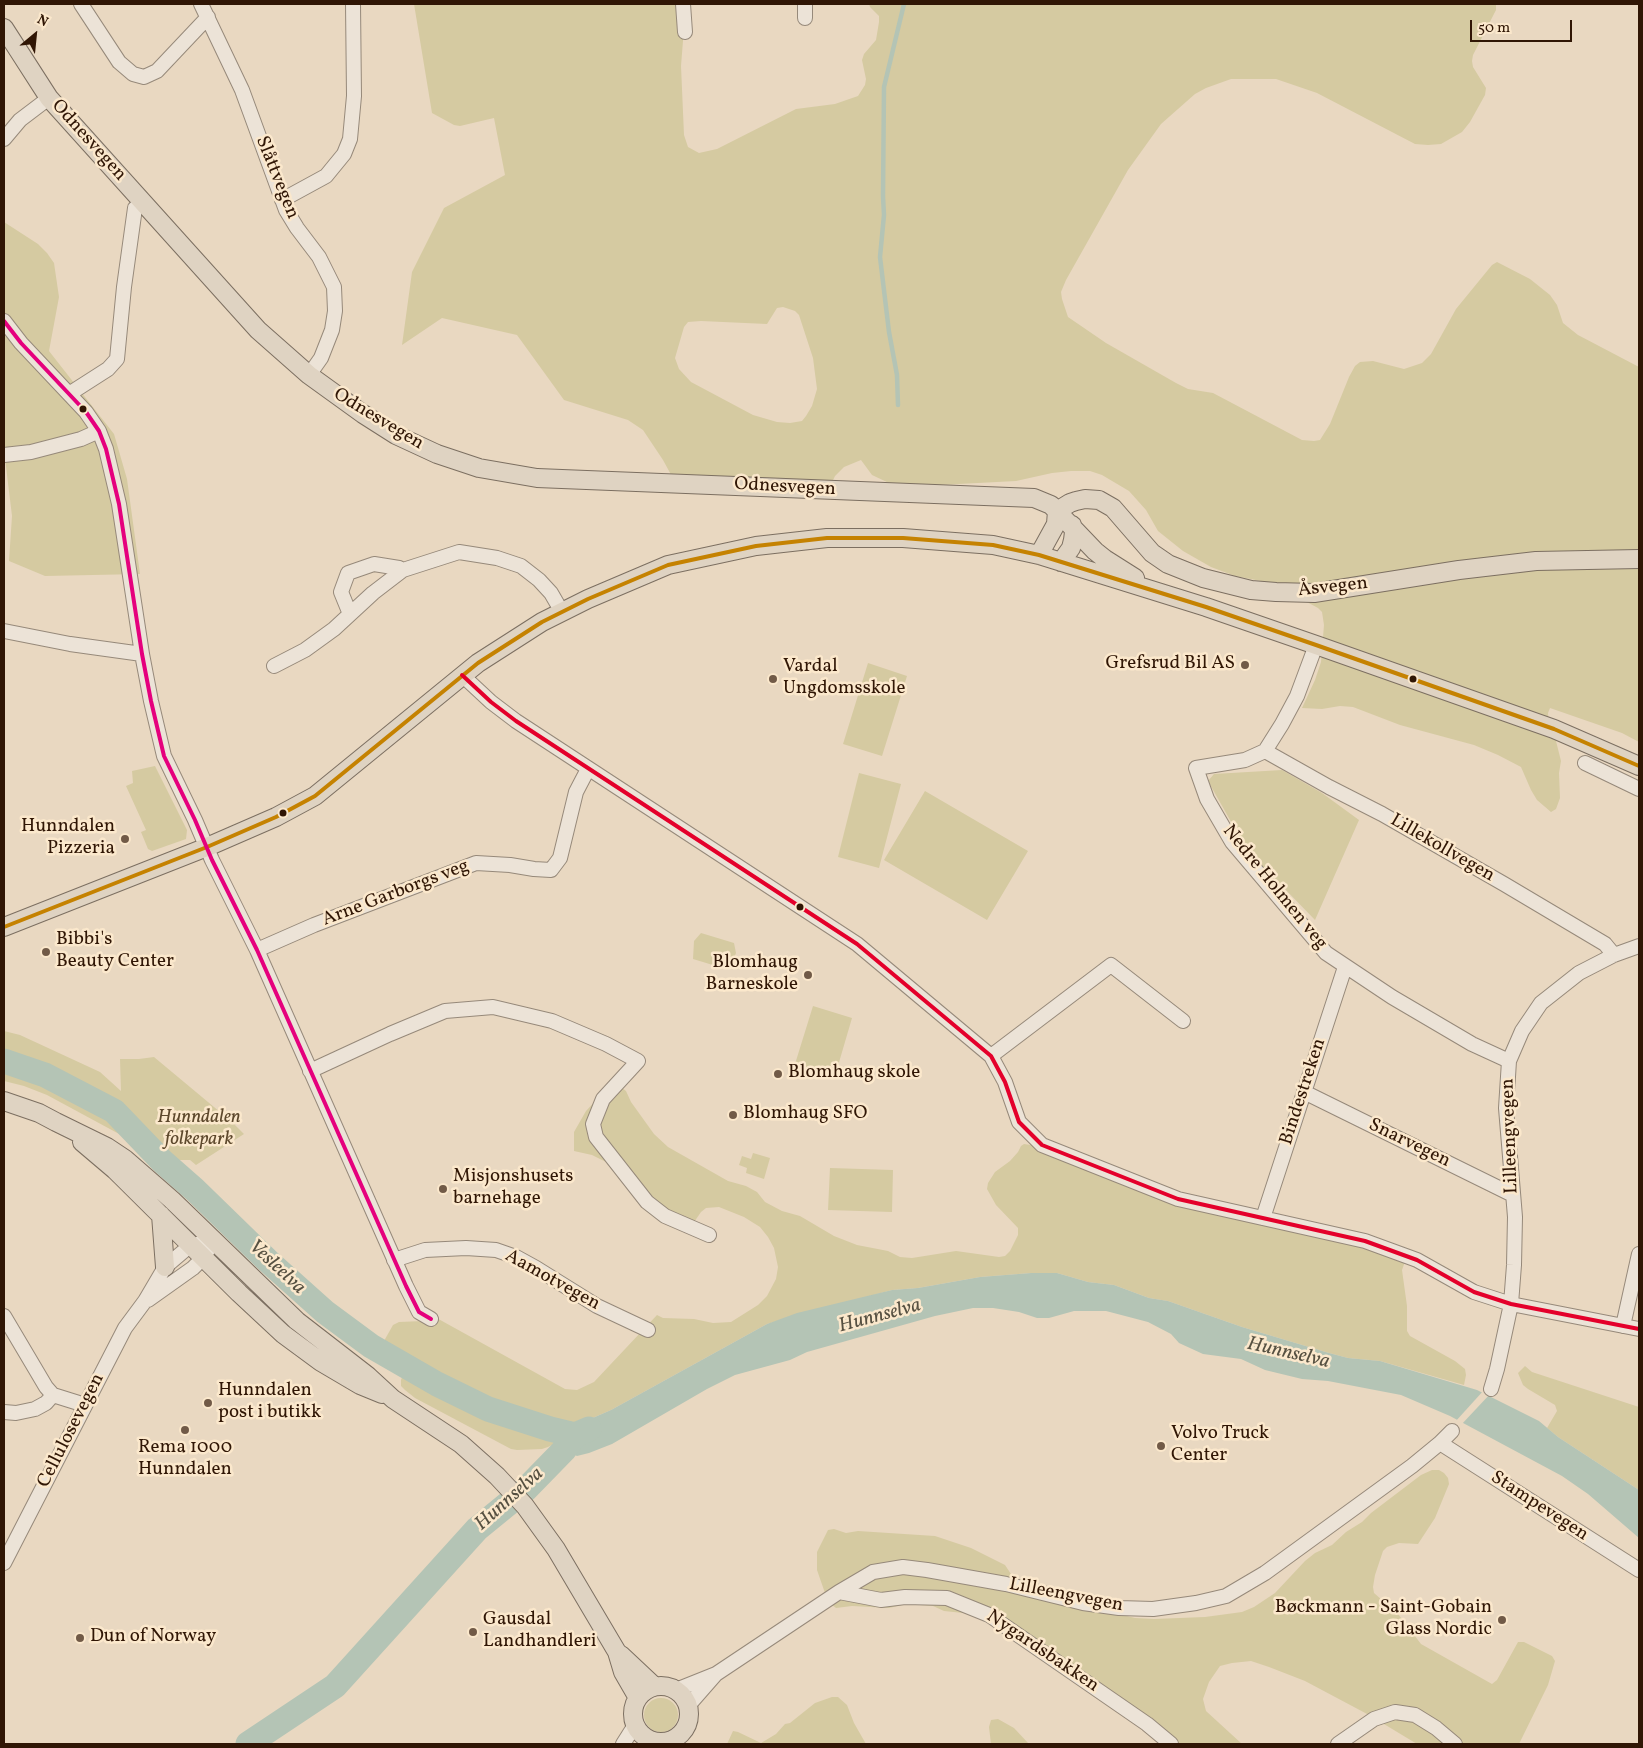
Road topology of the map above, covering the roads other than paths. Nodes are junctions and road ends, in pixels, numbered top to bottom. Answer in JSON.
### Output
{"nodes":[{"id":1,"x":81,"y":4,"type":"edge"},
{"id":2,"x":201,"y":4,"type":"edge"},
{"id":3,"x":353,"y":4,"type":"edge"},
{"id":4,"x":683,"y":4,"type":"edge"},
{"id":5,"x":805,"y":4,"type":"edge"},
{"id":6,"x":208,"y":17,"type":"junction"},
{"id":7,"x":805,"y":18,"type":"dead end"},
{"id":8,"x":4,"y":28,"type":"edge"},
{"id":9,"x":685,"y":32,"type":"dead end"},
{"id":10,"x":49,"y":98,"type":"junction"},
{"id":11,"x":4,"y":139,"type":"edge"},
{"id":12,"x":282,"y":200,"type":"junction"},
{"id":13,"x":135,"y":208,"type":"dead end"},
{"id":14,"x":4,"y":321,"type":"edge"},
{"id":15,"x":309,"y":375,"type":"junction"},
{"id":16,"x":70,"y":394,"type":"junction"},
{"id":17,"x":99,"y":431,"type":"junction"},
{"id":18,"x":4,"y":455,"type":"edge"},
{"id":19,"x":1057,"y":511,"type":"junction"},
{"id":20,"x":1072,"y":525,"type":"junction"},
{"id":21,"x":1039,"y":555,"type":"junction"},
{"id":22,"x":1639,"y":560,"type":"edge"},
{"id":23,"x":1061,"y":562,"type":"junction"},
{"id":24,"x":403,"y":570,"type":"junction"},
{"id":25,"x":1155,"y":591,"type":"junction"},
{"id":26,"x":562,"y":612,"type":"junction"},
{"id":27,"x":350,"y":614,"type":"junction"},
{"id":28,"x":4,"y":631,"type":"edge"},
{"id":29,"x":1316,"y":645,"type":"junction"},
{"id":30,"x":142,"y":654,"type":"junction"},
{"id":31,"x":274,"y":666,"type":"dead end"},
{"id":32,"x":462,"y":675,"type":"junction"},
{"id":33,"x":1265,"y":751,"type":"junction"},
{"id":34,"x":1585,"y":763,"type":"dead end"},
{"id":35,"x":1639,"y":766,"type":"edge"},
{"id":36,"x":588,"y":769,"type":"junction"},
{"id":37,"x":1639,"y":789,"type":"edge"},
{"id":38,"x":206,"y":847,"type":"junction"},
{"id":39,"x":4,"y":927,"type":"edge"},
{"id":40,"x":1639,"y":946,"type":"edge"},
{"id":41,"x":257,"y":950,"type":"junction"},
{"id":42,"x":1614,"y":955,"type":"junction"},
{"id":43,"x":1345,"y":967,"type":"junction"},
{"id":44,"x":1183,"y":1021,"type":"dead end"},
{"id":45,"x":991,"y":1056,"type":"junction"},
{"id":46,"x":1509,"y":1061,"type":"junction"},
{"id":47,"x":310,"y":1070,"type":"junction"},
{"id":48,"x":1304,"y":1092,"type":"junction"},
{"id":49,"x":4,"y":1101,"type":"edge"},
{"id":50,"x":56,"y":1122,"type":"junction"},
{"id":51,"x":1513,"y":1195,"type":"junction"},
{"id":52,"x":161,"y":1215,"type":"junction"},
{"id":53,"x":1263,"y":1218,"type":"junction"},
{"id":54,"x":708,"y":1235,"type":"dead end"},
{"id":55,"x":212,"y":1240,"type":"junction"},
{"id":56,"x":198,"y":1252,"type":"junction"},
{"id":57,"x":1639,"y":1254,"type":"edge"},
{"id":58,"x":394,"y":1260,"type":"junction"},
{"id":59,"x":165,"y":1266,"type":"junction"},
{"id":60,"x":145,"y":1301,"type":"junction"},
{"id":61,"x":1511,"y":1304,"type":"junction"},
{"id":62,"x":4,"y":1316,"type":"edge"},
{"id":63,"x":431,"y":1319,"type":"dead end"},
{"id":64,"x":1623,"y":1326,"type":"junction"},
{"id":65,"x":1639,"y":1329,"type":"edge"},
{"id":66,"x":648,"y":1330,"type":"dead end"},
{"id":67,"x":1491,"y":1389,"type":"dead end"},
{"id":68,"x":53,"y":1395,"type":"junction"},
{"id":69,"x":393,"y":1399,"type":"junction"},
{"id":70,"x":85,"y":1405,"type":"junction"},
{"id":71,"x":4,"y":1412,"type":"edge"},
{"id":72,"x":1452,"y":1431,"type":"dead end"},
{"id":73,"x":1440,"y":1443,"type":"junction"},
{"id":74,"x":4,"y":1563,"type":"edge"},
{"id":75,"x":1639,"y":1570,"type":"edge"},
{"id":76,"x":839,"y":1592,"type":"junction"},
{"id":77,"x":617,"y":1652,"type":"junction"},
{"id":78,"x":716,"y":1674,"type":"junction"},
{"id":79,"x":654,"y":1686,"type":"junction"},
{"id":80,"x":676,"y":1690,"type":"junction"},
{"id":81,"x":638,"y":1698,"type":"junction"},
{"id":82,"x":688,"y":1706,"type":"junction"},
{"id":83,"x":635,"y":1725,"type":"junction"},
{"id":84,"x":687,"y":1737,"type":"edge"},
{"id":85,"x":657,"y":1743,"type":"edge"},
{"id":86,"x":623,"y":1744,"type":"edge"},
{"id":87,"x":1171,"y":1744,"type":"edge"},
{"id":88,"x":1338,"y":1744,"type":"edge"},
{"id":89,"x":1455,"y":1744,"type":"edge"}],
"edges":[{"from":1,"to":6,"type":"street"},
{"from":2,"to":6,"type":"street","name":"Slåttvegen"},
{"from":3,"to":12,"type":"street"},
{"from":4,"to":9,"type":"street"},
{"from":5,"to":7,"type":"street"},
{"from":6,"to":12,"type":"street","name":"Slåttvegen"},
{"from":8,"to":10,"type":"main road","name":"Odnesvegen"},
{"from":10,"to":11,"type":"street"},
{"from":10,"to":15,"type":"main road","name":"Odnesvegen"},
{"from":12,"to":15,"type":"street","name":"Slåttvegen"},
{"from":13,"to":16,"type":"street"},
{"from":14,"to":16,"type":"street"},
{"from":15,"to":19,"type":"main road","name":"Odnesvegen"},
{"from":16,"to":17,"type":"street"},
{"from":17,"to":18,"type":"street"},
{"from":17,"to":30,"type":"street"},
{"from":19,"to":20,"type":"main road","name":"Odnesvegen"},
{"from":19,"to":21,"type":"main road"},
{"from":19,"to":22,"type":"main road","name":"Åsvegen"},
{"from":20,"to":23,"type":"main road"},
{"from":20,"to":25,"type":"main road","name":"Odnesvegen"},
{"from":21,"to":23,"type":"main road"},
{"from":21,"to":26,"type":"main road"},
{"from":23,"to":25,"type":"main road"},
{"from":24,"to":26,"type":"street"},
{"from":24,"to":27,"type":"street"},
{"from":24,"to":27,"type":"street"},
{"from":25,"to":29,"type":"main road"},
{"from":26,"to":32,"type":"main road"},
{"from":27,"to":31,"type":"street"},
{"from":28,"to":30,"type":"street"},
{"from":29,"to":33,"type":"street"},
{"from":29,"to":35,"type":"main road"},
{"from":30,"to":38,"type":"street"},
{"from":32,"to":36,"type":"street"},
{"from":32,"to":38,"type":"main road"},
{"from":33,"to":42,"type":"street","name":"Lillekollvegen"},
{"from":33,"to":43,"type":"street","name":"Nedre Holmen veg"},
{"from":34,"to":37,"type":"street"},
{"from":36,"to":41,"type":"street","name":"Arne Garborgs veg"},
{"from":36,"to":45,"type":"street"},
{"from":38,"to":39,"type":"main road"},
{"from":38,"to":41,"type":"street"},
{"from":40,"to":42,"type":"street","name":"Lilleengvegen"},
{"from":41,"to":47,"type":"street"},
{"from":42,"to":46,"type":"street","name":"Lilleengvegen"},
{"from":43,"to":46,"type":"street","name":"Nedre Holmen veg"},
{"from":43,"to":48,"type":"street","name":"Bindestreken"},
{"from":44,"to":45,"type":"street"},
{"from":45,"to":53,"type":"street"},
{"from":46,"to":51,"type":"street","name":"Lilleengvegen"},
{"from":47,"to":54,"type":"street"},
{"from":47,"to":58,"type":"street"},
{"from":48,"to":51,"type":"street","name":"Snarvegen"},
{"from":48,"to":53,"type":"street","name":"Bindestreken"},
{"from":49,"to":50,"type":"main road"},
{"from":50,"to":52,"type":"main road"},
{"from":50,"to":55,"type":"main road"},
{"from":51,"to":61,"type":"street","name":"Lilleengvegen"},
{"from":52,"to":56,"type":"main road"},
{"from":52,"to":59,"type":"main road"},
{"from":53,"to":61,"type":"street"},
{"from":55,"to":56,"type":"street","name":"Cellulosevegen"},
{"from":55,"to":69,"type":"main road"},
{"from":56,"to":59,"type":"street","name":"Cellulosevegen"},
{"from":56,"to":60,"type":"street","name":"Cellulosevegen"},
{"from":56,"to":69,"type":"main road"},
{"from":57,"to":64,"type":"street"},
{"from":58,"to":63,"type":"street"},
{"from":58,"to":66,"type":"street","name":"Aamotvegen"},
{"from":59,"to":60,"type":"street","name":"Cellulosevegen"},
{"from":60,"to":70,"type":"street","name":"Cellulosevegen"},
{"from":61,"to":64,"type":"street"},
{"from":61,"to":67,"type":"street","name":"Lilleengvegen"},
{"from":62,"to":68,"type":"street"},
{"from":64,"to":65,"type":"street"},
{"from":68,"to":70,"type":"street"},
{"from":68,"to":71,"type":"street"},
{"from":69,"to":77,"type":"main road"},
{"from":70,"to":74,"type":"street","name":"Cellulosevegen"},
{"from":72,"to":73,"type":"street","name":"Lilleengvegen"},
{"from":73,"to":75,"type":"street","name":"Stampevegen"},
{"from":73,"to":76,"type":"street","name":"Lilleengvegen"},
{"from":76,"to":78,"type":"street","name":"Lilleengvegen"},
{"from":76,"to":87,"type":"street","name":"Nygardsbakken"},
{"from":77,"to":79,"type":"main road"},
{"from":77,"to":81,"type":"main road"},
{"from":78,"to":80,"type":"street","name":"Lilleengvegen"},
{"from":78,"to":82,"type":"street","name":"Lilleengvegen"},
{"from":79,"to":80,"type":"main road"},
{"from":79,"to":81,"type":"main road"},
{"from":80,"to":82,"type":"main road"},
{"from":81,"to":83,"type":"main road"},
{"from":82,"to":84,"type":"main road"},
{"from":83,"to":85,"type":"main road"},
{"from":83,"to":86,"type":"street"},
{"from":84,"to":85,"type":"main road"},
{"from":88,"to":89,"type":"street"}]}
